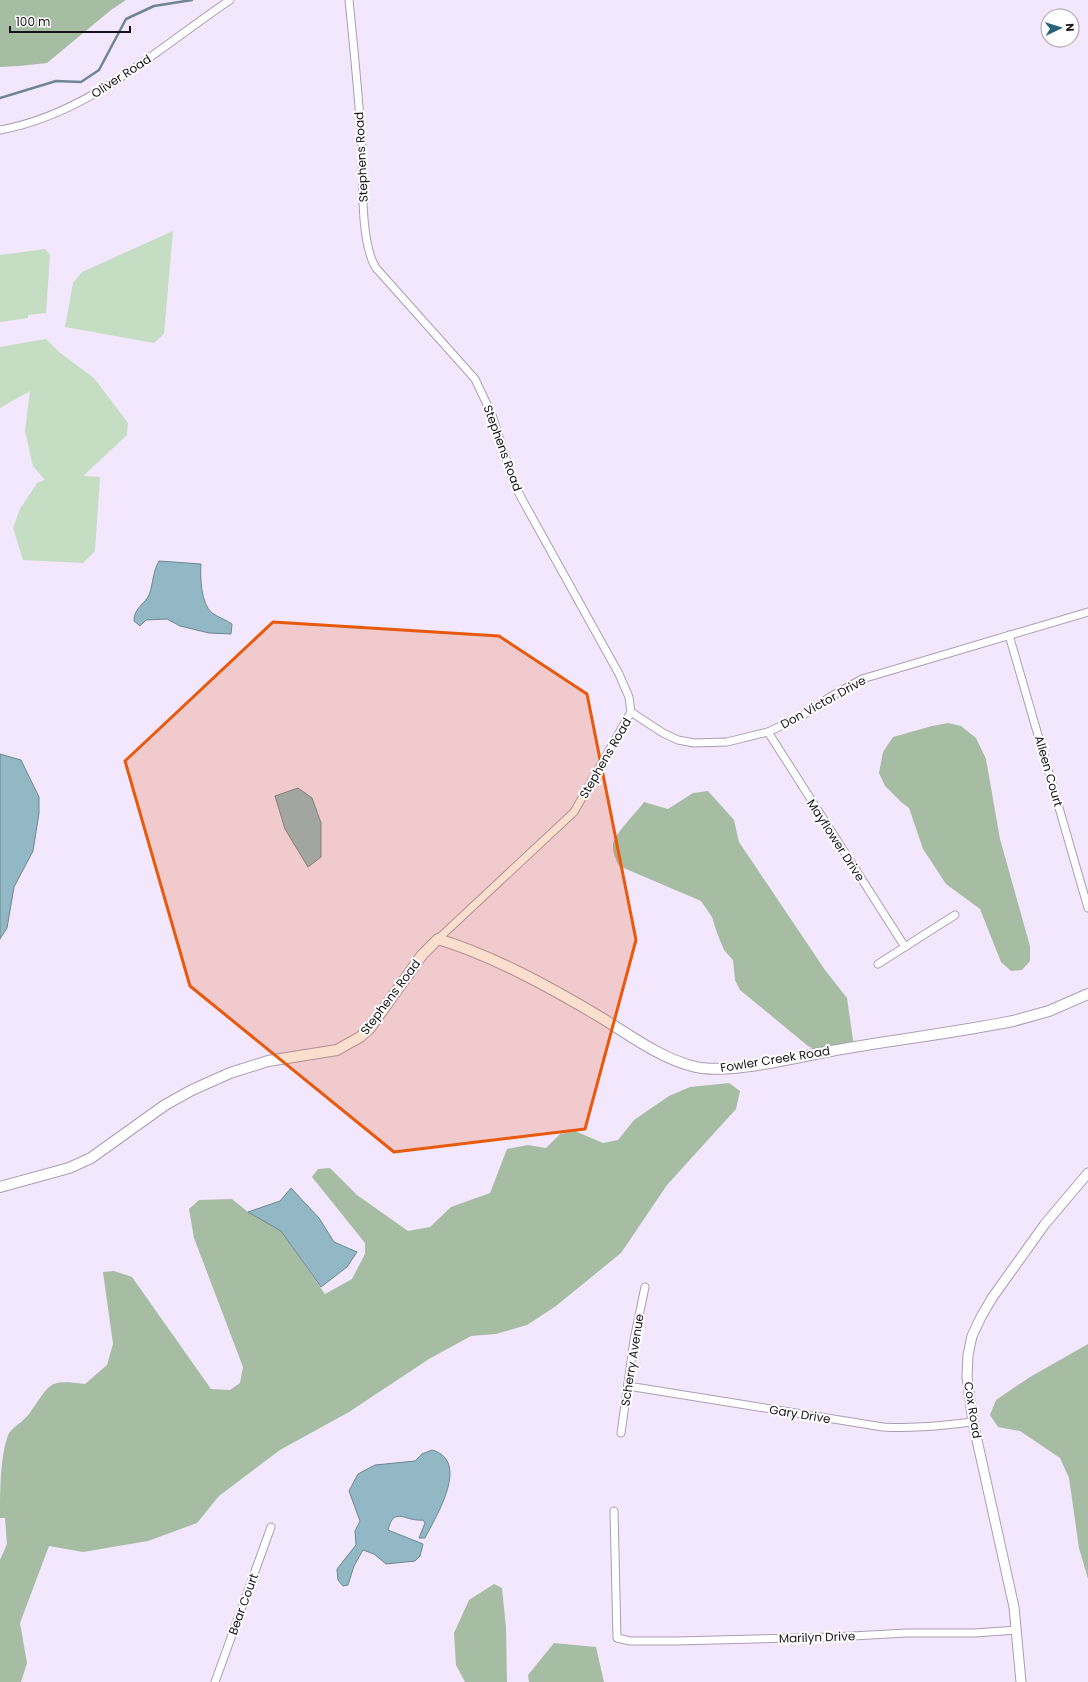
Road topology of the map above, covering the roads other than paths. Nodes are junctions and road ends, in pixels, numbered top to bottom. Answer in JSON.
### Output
{"nodes":[{"id":1,"x":230,"y":0,"type":"edge"},
{"id":2,"x":349,"y":0,"type":"edge"},
{"id":3,"x":0,"y":130,"type":"edge"},
{"id":4,"x":1088,"y":612,"type":"edge"},
{"id":5,"x":1009,"y":635,"type":"junction"},
{"id":6,"x":631,"y":712,"type":"junction"},
{"id":7,"x":768,"y":732,"type":"junction"},
{"id":8,"x":1088,"y":908,"type":"edge"},
{"id":9,"x":955,"y":915,"type":"dead end"},
{"id":10,"x":438,"y":939,"type":"junction"},
{"id":11,"x":904,"y":947,"type":"junction"},
{"id":12,"x":878,"y":964,"type":"dead end"},
{"id":13,"x":1088,"y":994,"type":"edge"},
{"id":14,"x":1088,"y":1173,"type":"edge"},
{"id":15,"x":0,"y":1187,"type":"edge"},
{"id":16,"x":644,"y":1287,"type":"dead end"},
{"id":17,"x":628,"y":1386,"type":"junction"},
{"id":18,"x":973,"y":1422,"type":"junction"},
{"id":19,"x":621,"y":1433,"type":"dead end"},
{"id":20,"x":614,"y":1511,"type":"dead end"},
{"id":21,"x":271,"y":1527,"type":"dead end"},
{"id":22,"x":1017,"y":1630,"type":"junction"},
{"id":23,"x":215,"y":1682,"type":"edge"},
{"id":24,"x":1022,"y":1682,"type":"edge"}],
"edges":[{"from":1,"to":3,"type":"street","name":"Oliver Road"},
{"from":2,"to":6,"type":"street","name":"Stephens Road"},
{"from":4,"to":5,"type":"street","name":"Don Victor Drive"},
{"from":5,"to":7,"type":"street","name":"Don Victor Drive"},
{"from":5,"to":8,"type":"street","name":"Alleen Court"},
{"from":6,"to":7,"type":"street","name":"Don Victor Drive"},
{"from":6,"to":10,"type":"street","name":"Stephens Road"},
{"from":7,"to":11,"type":"street","name":"Mayflower Drive"},
{"from":9,"to":11,"type":"street"},
{"from":10,"to":13,"type":"main road","name":"Fowler Creek Road"},
{"from":10,"to":15,"type":"main road","name":"Stephens Road"},
{"from":11,"to":12,"type":"street"},
{"from":14,"to":18,"type":"street","name":"Cox Road"},
{"from":16,"to":17,"type":"street","name":"Scherry Avenue"},
{"from":17,"to":18,"type":"street","name":"Gary Drive"},
{"from":17,"to":19,"type":"street","name":"Scherry Avenue"},
{"from":18,"to":22,"type":"street","name":"Cox Road"},
{"from":20,"to":22,"type":"street","name":"Marilyn Drive"},
{"from":21,"to":23,"type":"street","name":"Bear Court"},
{"from":22,"to":24,"type":"street","name":"Cox Road"}]}
